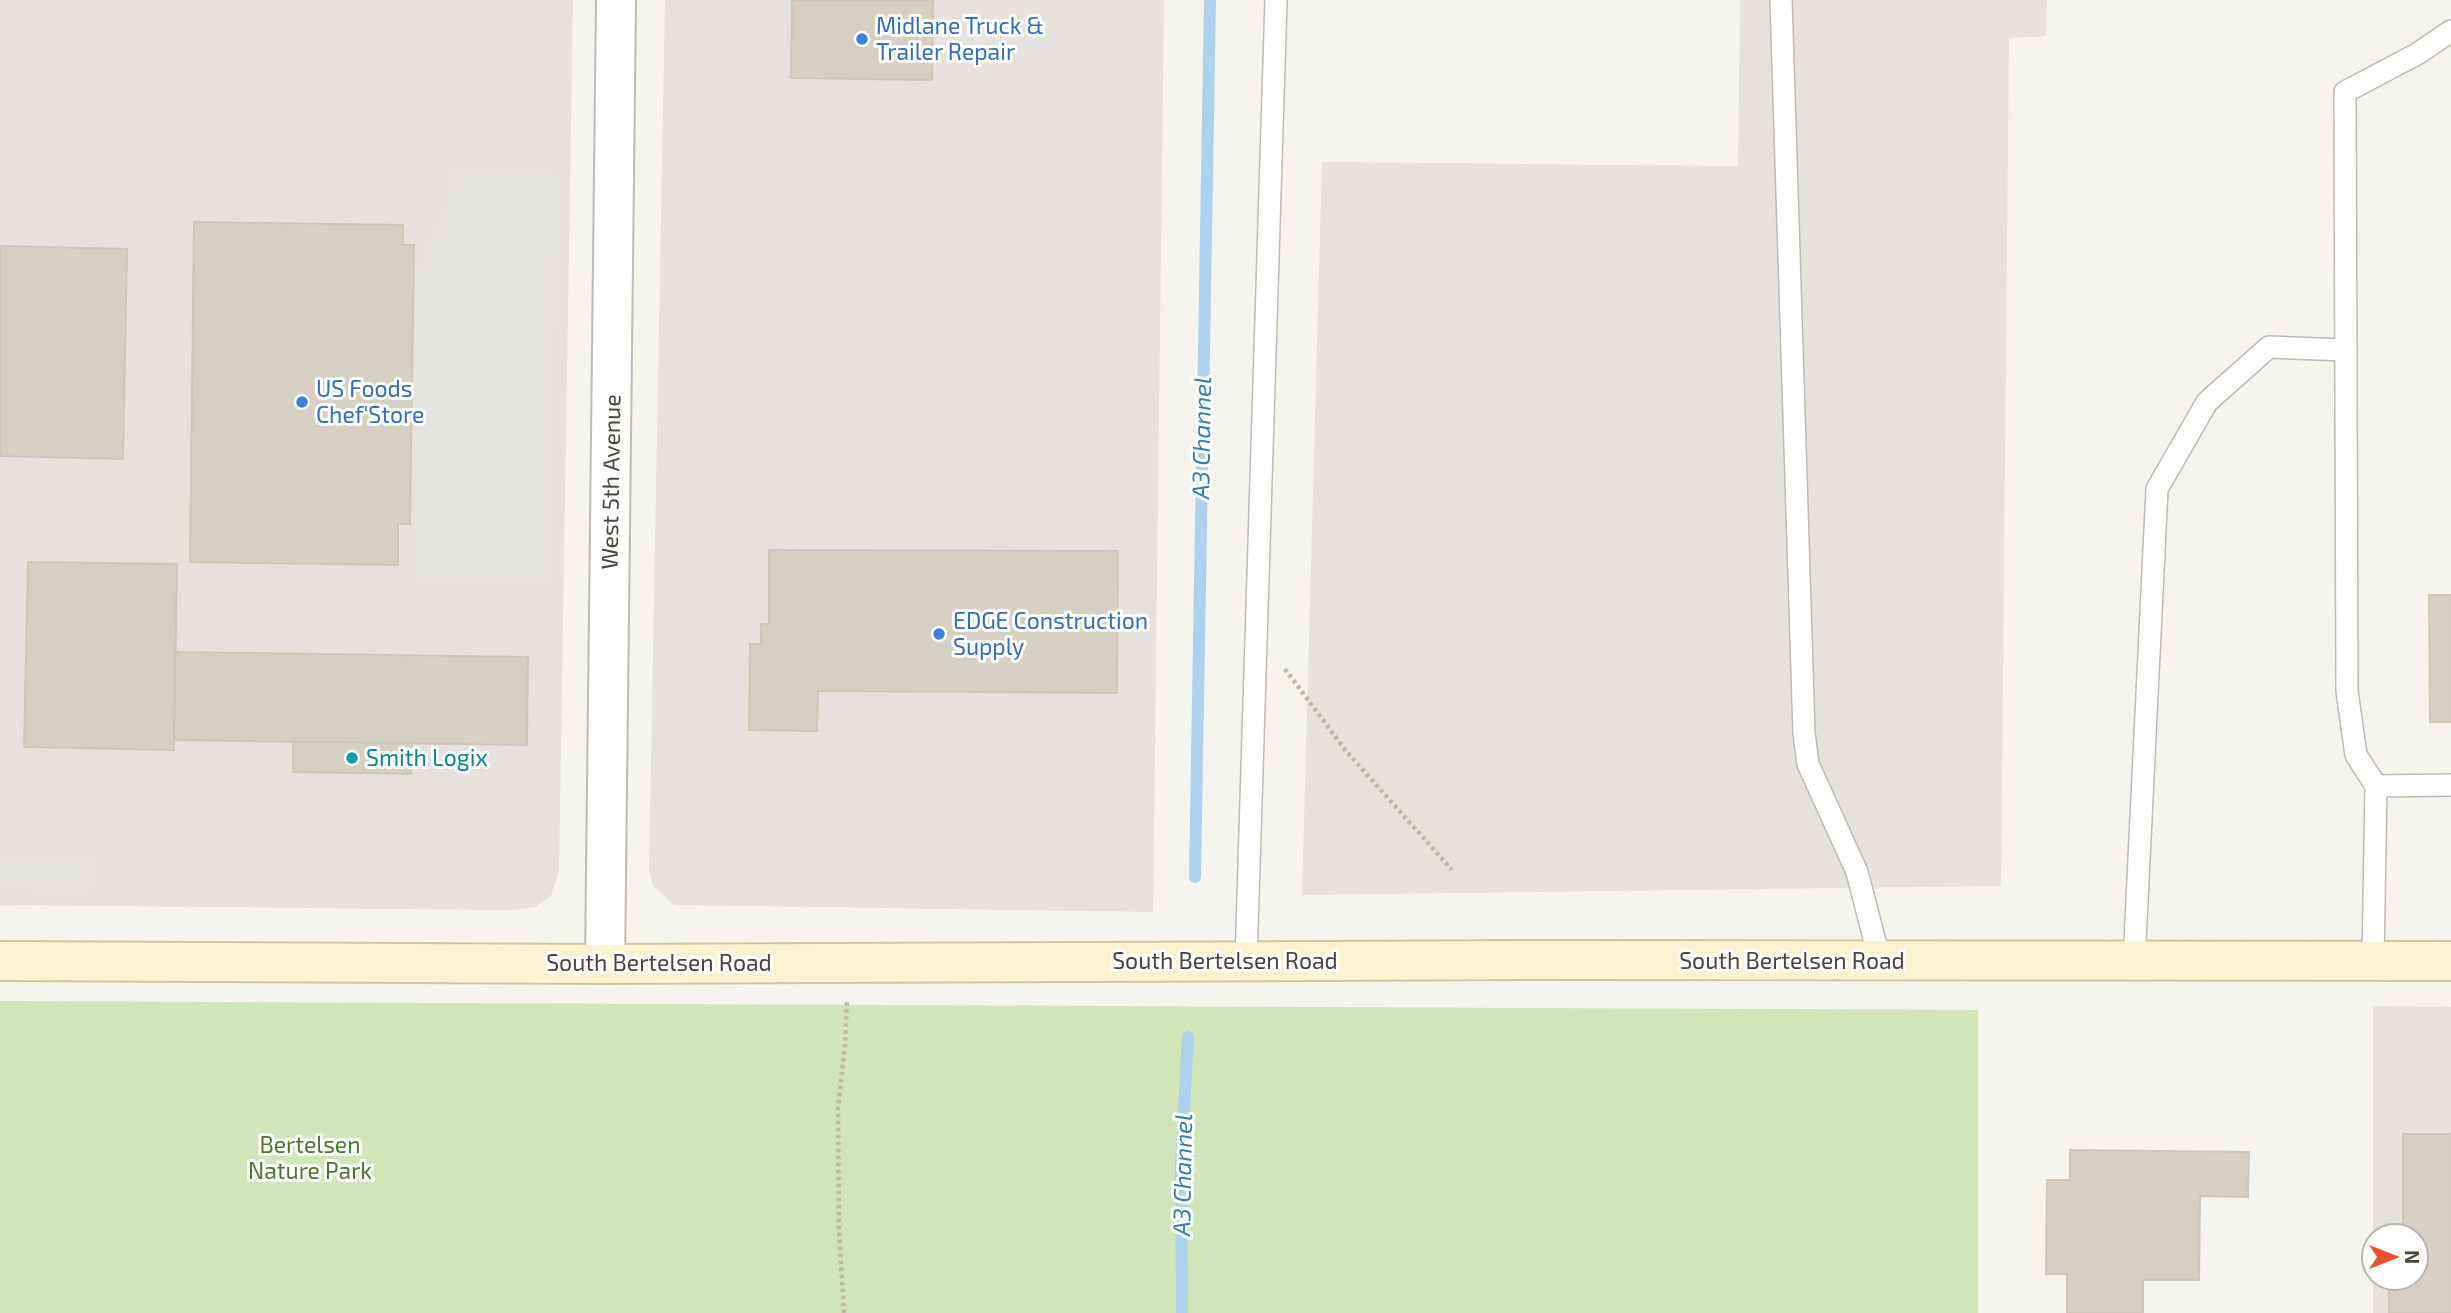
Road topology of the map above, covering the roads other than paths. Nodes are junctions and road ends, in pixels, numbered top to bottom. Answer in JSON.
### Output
{"nodes":[{"id":1,"x":616,"y":0,"type":"edge"},
{"id":2,"x":1276,"y":0,"type":"edge"},
{"id":3,"x":1782,"y":0,"type":"edge"},
{"id":4,"x":2451,"y":31,"type":"edge"},
{"id":5,"x":2346,"y":350,"type":"junction"},
{"id":6,"x":2451,"y":785,"type":"edge"},
{"id":7,"x":2376,"y":786,"type":"junction"},
{"id":8,"x":0,"y":961,"type":"edge"},
{"id":9,"x":1247,"y":961,"type":"junction"},
{"id":10,"x":1880,"y":961,"type":"junction"},
{"id":11,"x":2374,"y":961,"type":"junction"},
{"id":12,"x":2451,"y":961,"type":"edge"},
{"id":13,"x":2134,"y":962,"type":"junction"},
{"id":14,"x":605,"y":964,"type":"junction"}],
"edges":[{"from":1,"to":14,"type":"street","name":"West 5th Avenue"},
{"from":2,"to":9,"type":"lane"},
{"from":3,"to":10,"type":"lane"},
{"from":4,"to":5,"type":"lane"},
{"from":5,"to":7,"type":"lane"},
{"from":5,"to":13,"type":"lane"},
{"from":6,"to":7,"type":"lane"},
{"from":7,"to":11,"type":"lane"},
{"from":8,"to":14,"type":"street","name":"South Bertelsen Road"},
{"from":9,"to":10,"type":"street","name":"South Bertelsen Road"},
{"from":9,"to":14,"type":"street","name":"South Bertelsen Road"},
{"from":10,"to":13,"type":"street","name":"South Bertelsen Road"},
{"from":11,"to":12,"type":"street","name":"South Bertelsen Road"},
{"from":11,"to":13,"type":"street","name":"South Bertelsen Road"}]}
